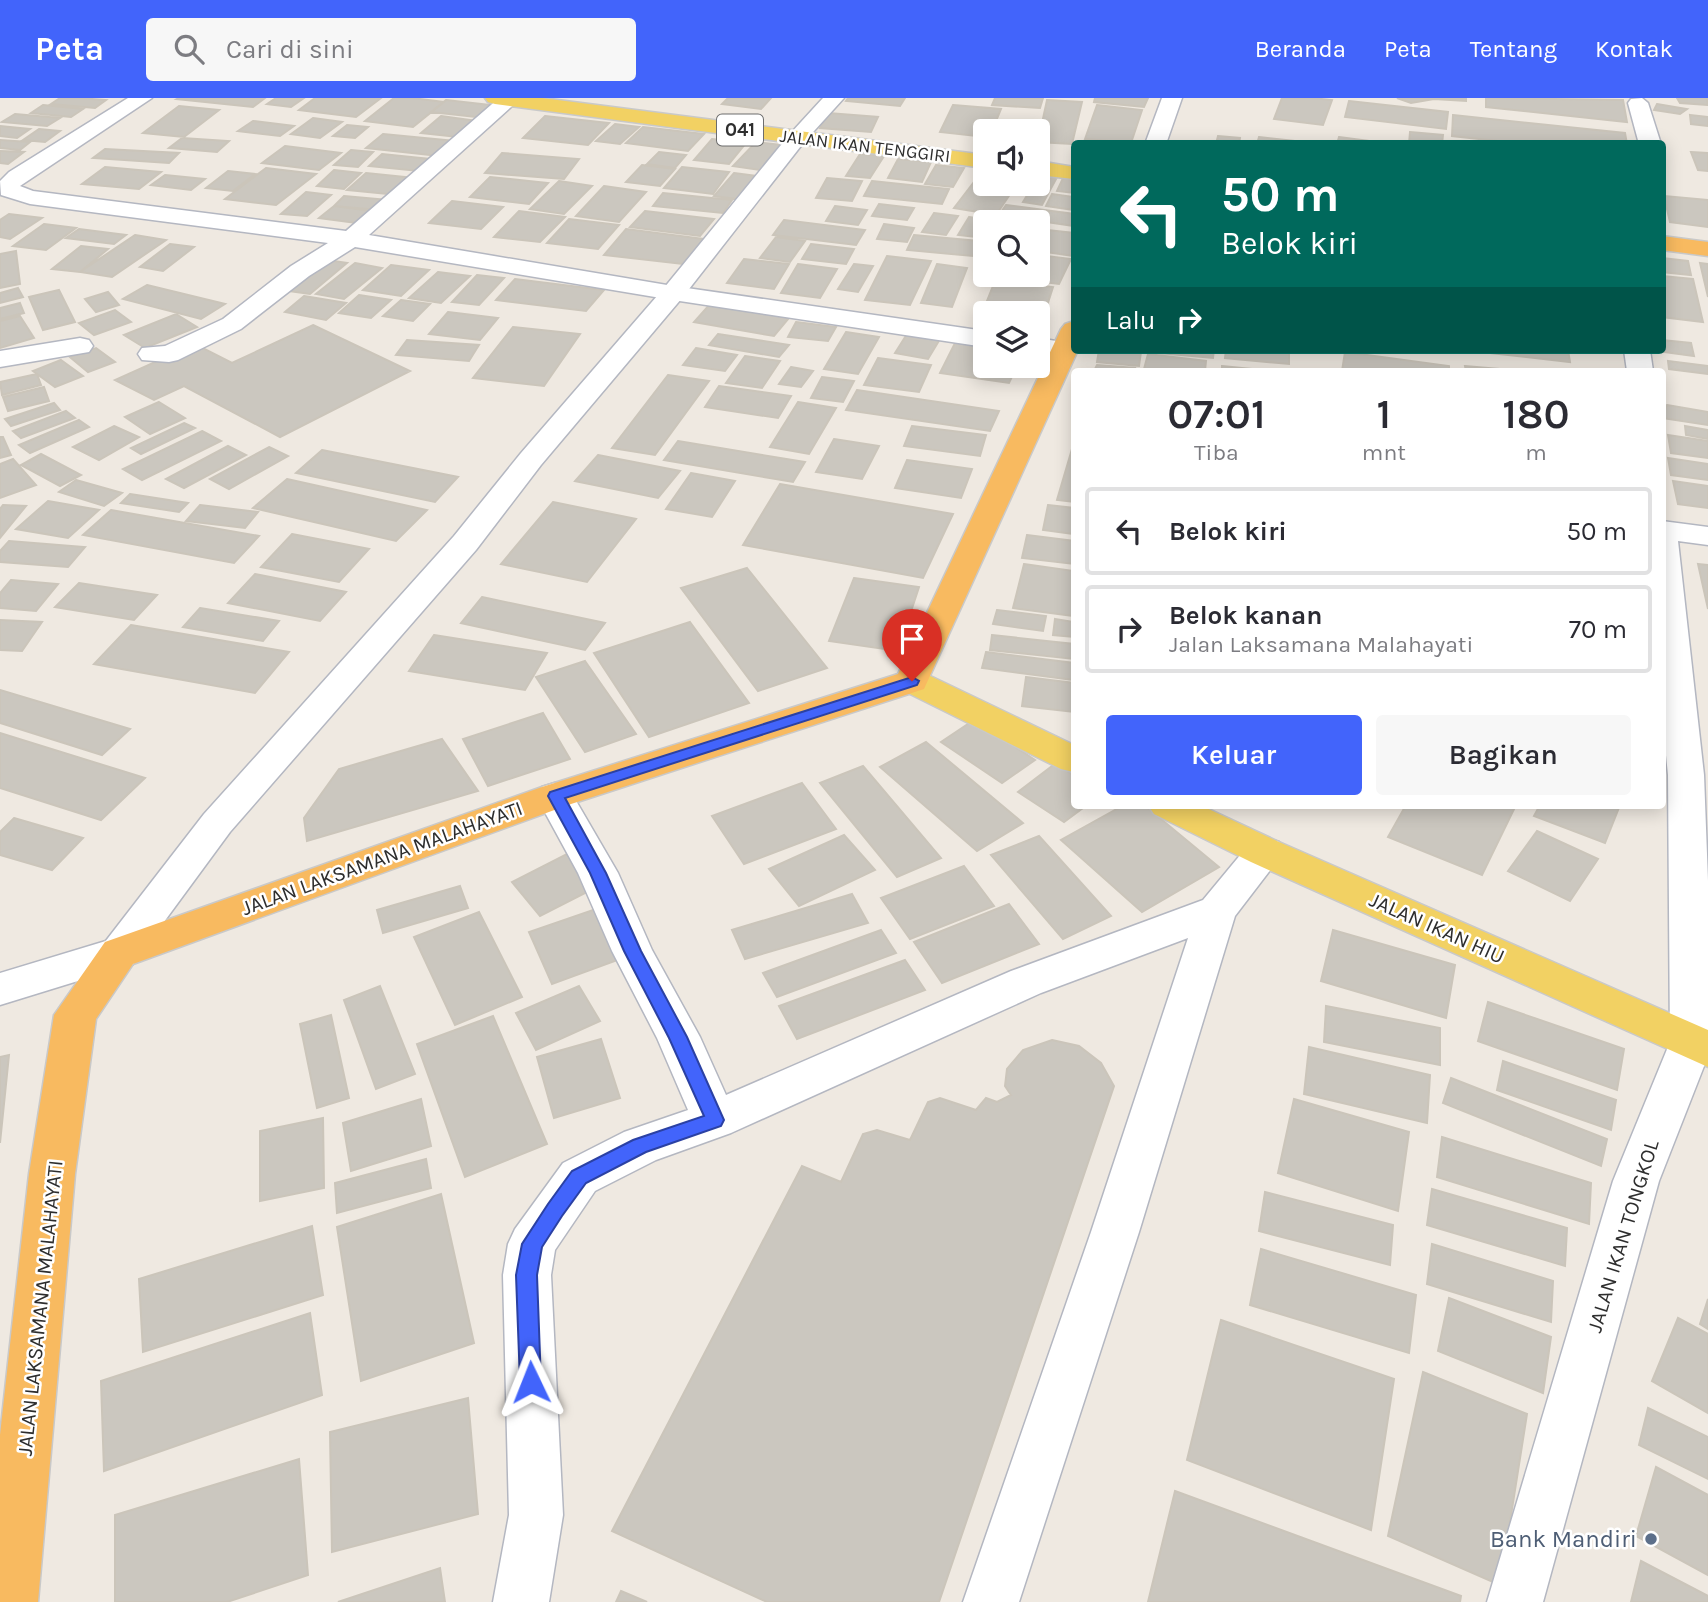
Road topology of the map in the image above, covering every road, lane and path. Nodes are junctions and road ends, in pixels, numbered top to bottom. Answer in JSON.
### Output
{"nodes":[{"id":1,"x":142,"y":98,"type":"edge"},
{"id":2,"x":834,"y":98,"type":"edge"},
{"id":3,"x":1172,"y":98,"type":"edge"},
{"id":4,"x":505,"y":99,"type":"edge"},
{"id":5,"x":1638,"y":103,"type":"dead end"},
{"id":6,"x":797,"y":138,"type":"junction"},
{"id":7,"x":1156,"y":140,"type":"edge"},
{"id":8,"x":1649,"y":140,"type":"edge"},
{"id":9,"x":973,"y":160,"type":"edge"},
{"id":10,"x":1050,"y":170,"type":"edge"},
{"id":11,"x":1071,"y":173,"type":"edge"},
{"id":12,"x":351,"y":240,"type":"junction"},
{"id":13,"x":1666,"y":244,"type":"edge"},
{"id":14,"x":1708,"y":249,"type":"edge"},
{"id":15,"x":673,"y":293,"type":"junction"},
{"id":16,"x":973,"y":337,"type":"edge"},
{"id":17,"x":1059,"y":342,"type":"edge"},
{"id":18,"x":80,"y":346,"type":"dead end"},
{"id":19,"x":151,"y":354,"type":"dead end"},
{"id":20,"x":0,"y":359,"type":"edge"},
{"id":21,"x":1666,"y":531,"type":"edge"},
{"id":22,"x":1708,"y":536,"type":"edge"},
{"id":23,"x":1666,"y":572,"type":"edge"},
{"id":24,"x":912,"y":681,"type":"junction"},
{"id":25,"x":1071,"y":759,"type":"edge"},
{"id":26,"x":555,"y":796,"type":"junction"},
{"id":27,"x":1175,"y":809,"type":"edge"},
{"id":28,"x":1265,"y":852,"type":"junction"},
{"id":29,"x":1217,"y":911,"type":"junction"},
{"id":30,"x":119,"y":953,"type":"junction"},
{"id":31,"x":0,"y":989,"type":"edge"},
{"id":32,"x":1700,"y":1045,"type":"edge"},
{"id":33,"x":715,"y":1120,"type":"junction"},
{"id":34,"x":10,"y":1602,"type":"edge"},
{"id":35,"x":521,"y":1602,"type":"edge"},
{"id":36,"x":991,"y":1602,"type":"edge"},
{"id":37,"x":1515,"y":1602,"type":"edge"}],
"edges":[{"from":1,"to":12,"type":"street"},
{"from":2,"to":6,"type":"street"},
{"from":3,"to":7,"type":"street"},
{"from":4,"to":6,"type":"main road","name":"JALAN IKAN TENGGIRI","number":"041"},
{"from":4,"to":12,"type":"street"},
{"from":5,"to":8,"type":"street"},
{"from":6,"to":9,"type":"main road","name":"JALAN IKAN TENGGIRI","number":"041"},
{"from":6,"to":15,"type":"street"},
{"from":10,"to":11,"type":"main road"},
{"from":12,"to":15,"type":"street"},
{"from":12,"to":19,"type":"street"},
{"from":13,"to":14,"type":"highway"},
{"from":15,"to":16,"type":"street"},
{"from":15,"to":30,"type":"street"},
{"from":17,"to":24,"type":"highway"},
{"from":18,"to":20,"type":"street"},
{"from":21,"to":22,"type":"street"},
{"from":23,"to":32,"type":"street","name":"JALAN IKAN TONGKOL"},
{"from":24,"to":25,"type":"main road"},
{"from":24,"to":26,"type":"highway","name":"JALAN LAKSAMANA MALAHAYATI"},
{"from":26,"to":30,"type":"highway","name":"JALAN LAKSAMANA MALAHAYATI"},
{"from":26,"to":33,"type":"street"},
{"from":27,"to":28,"type":"main road","name":"JALAN IKAN HIU"},
{"from":28,"to":29,"type":"street"},
{"from":28,"to":32,"type":"main road","name":"JALAN IKAN HIU"},
{"from":29,"to":33,"type":"street"},
{"from":29,"to":36,"type":"street"},
{"from":30,"to":31,"type":"street"},
{"from":30,"to":34,"type":"highway","name":"JALAN LAKSAMANA MALAHAYATI"},
{"from":32,"to":37,"type":"street","name":"JALAN IKAN TONGKOL"},
{"from":33,"to":35,"type":"street"}]}
